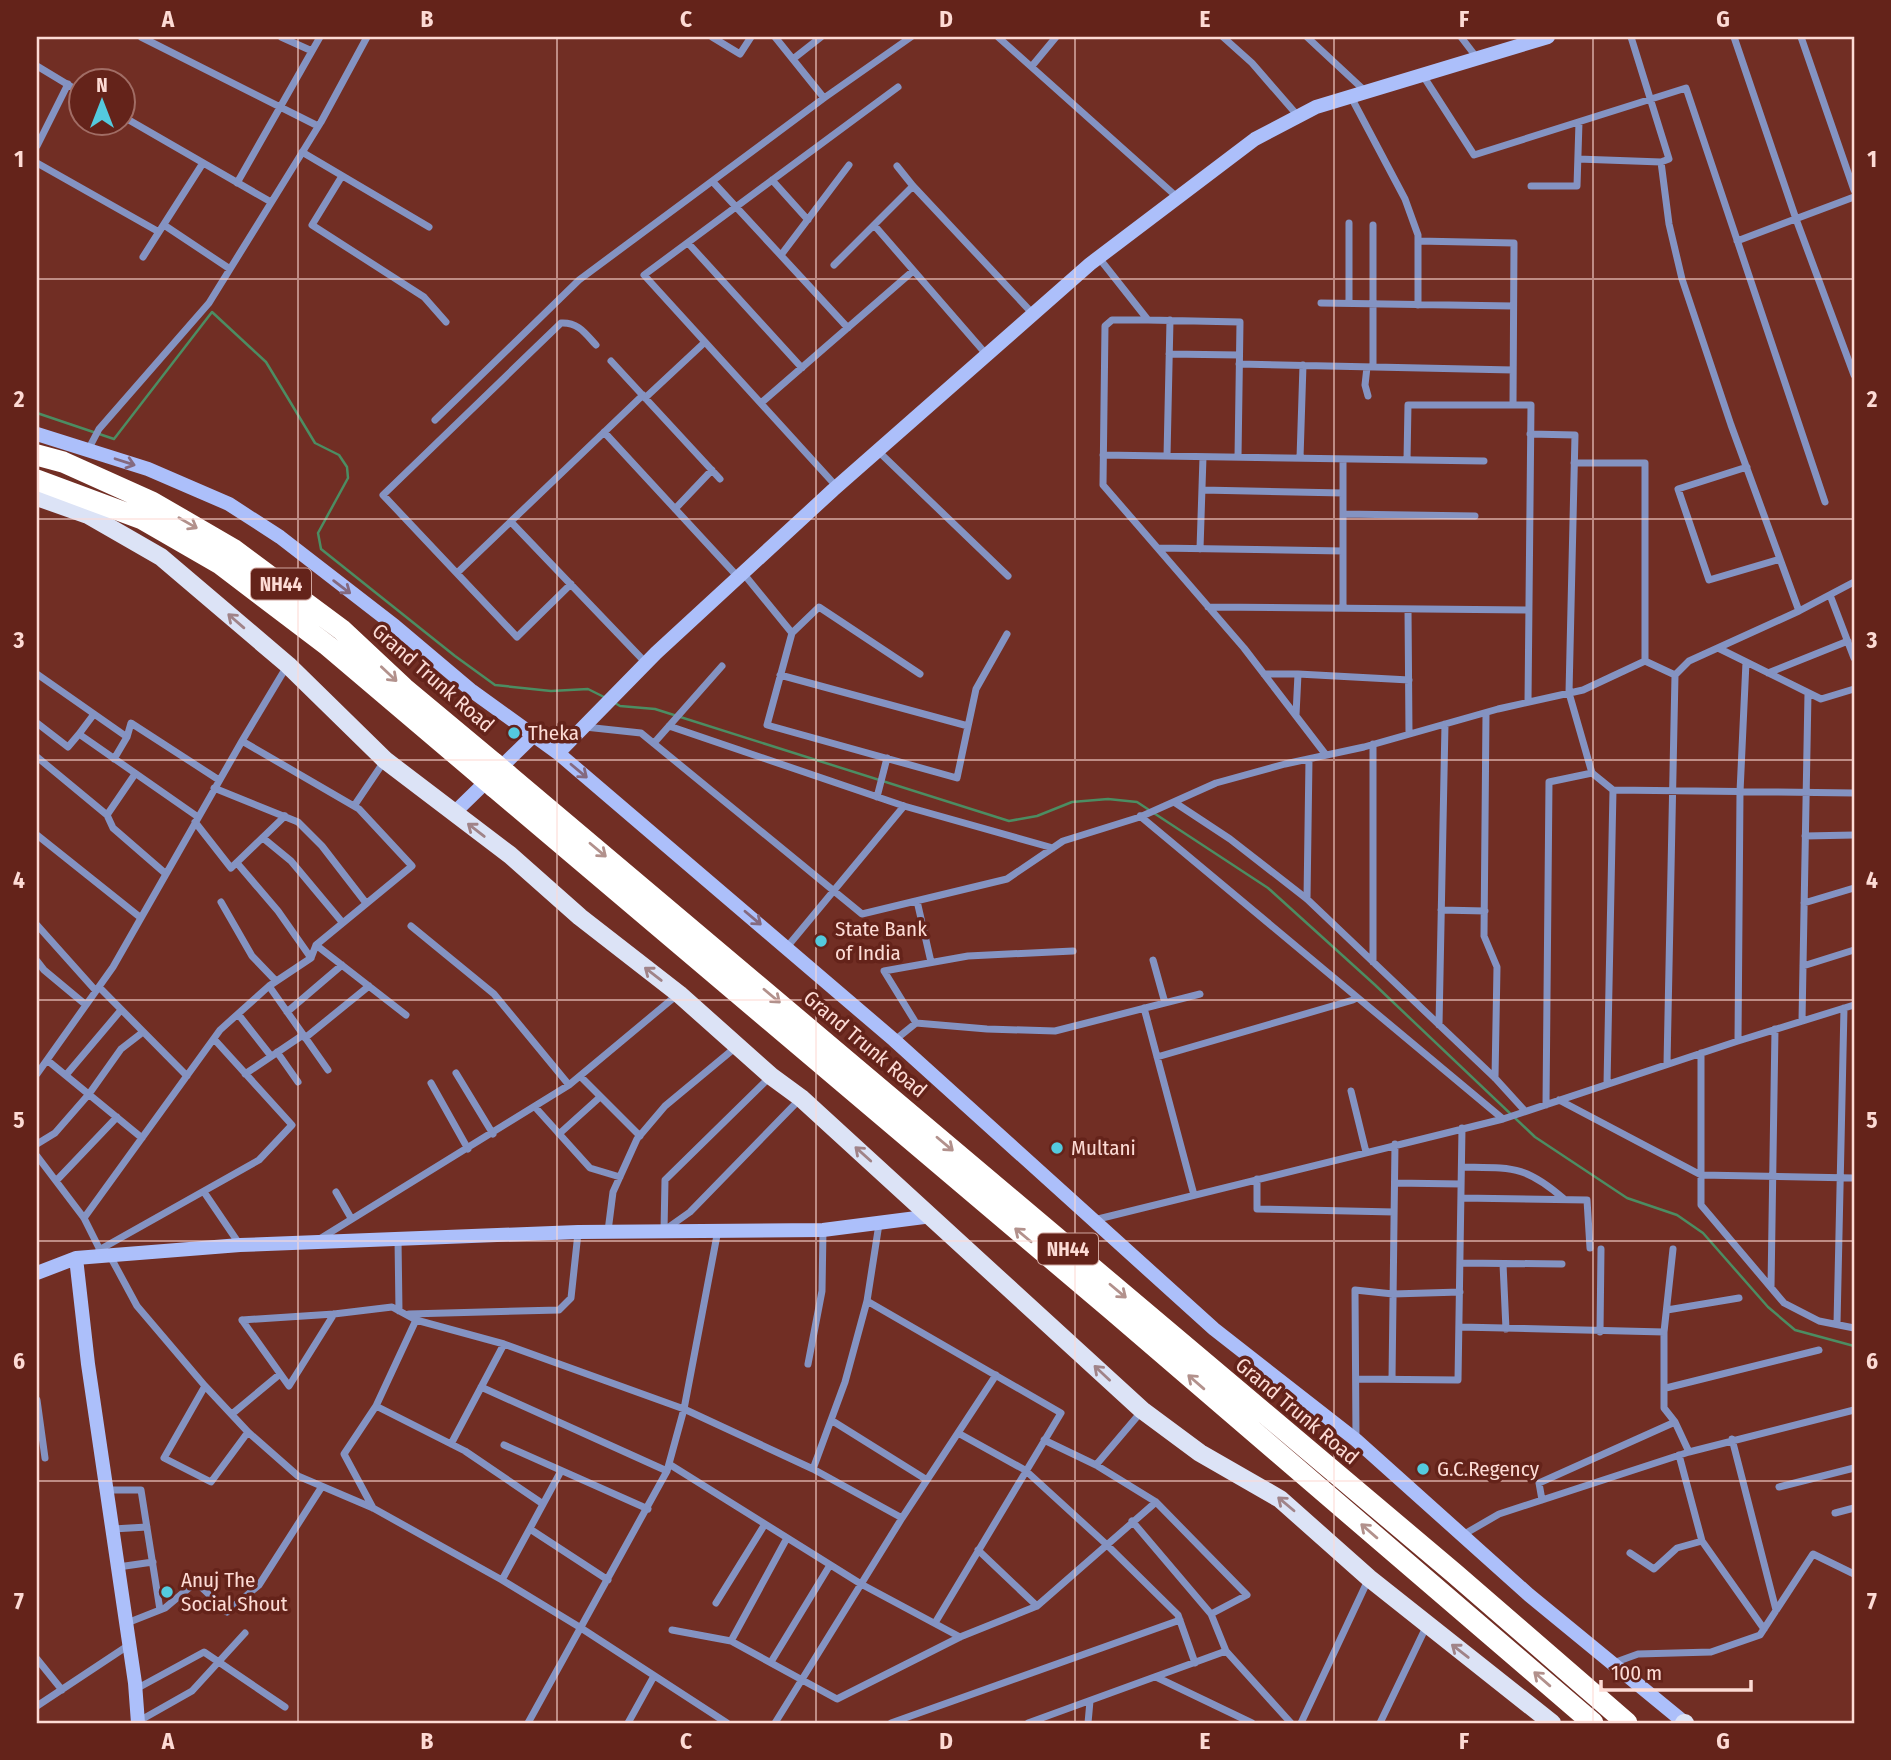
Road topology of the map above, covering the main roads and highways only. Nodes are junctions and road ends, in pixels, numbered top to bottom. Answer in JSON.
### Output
{"nodes":[{"id":1,"x":37,"y":455,"type":"edge"},
{"id":2,"x":37,"y":480,"type":"edge"},
{"id":3,"x":37,"y":497,"type":"edge"},
{"id":4,"x":494,"y":775,"type":"junction"},
{"id":5,"x":1552,"y":1723,"type":"edge"},
{"id":6,"x":1593,"y":1723,"type":"edge"},
{"id":7,"x":1627,"y":1723,"type":"edge"}],
"edges":[{"from":1,"to":4,"type":"highway","name":"Grand Trunk Road","number":"NH44","one_way":true},
{"from":2,"to":4,"type":"highway","name":"Grand Trunk Road","number":"NH44"},
{"from":5,"to":3,"type":"main road","one_way":true},
{"from":6,"to":4,"type":"highway","name":"Grand Trunk Road","number":"NH44","one_way":true},
{"from":4,"to":7,"type":"highway","name":"Grand Trunk Road","number":"NH44","one_way":true}]}
